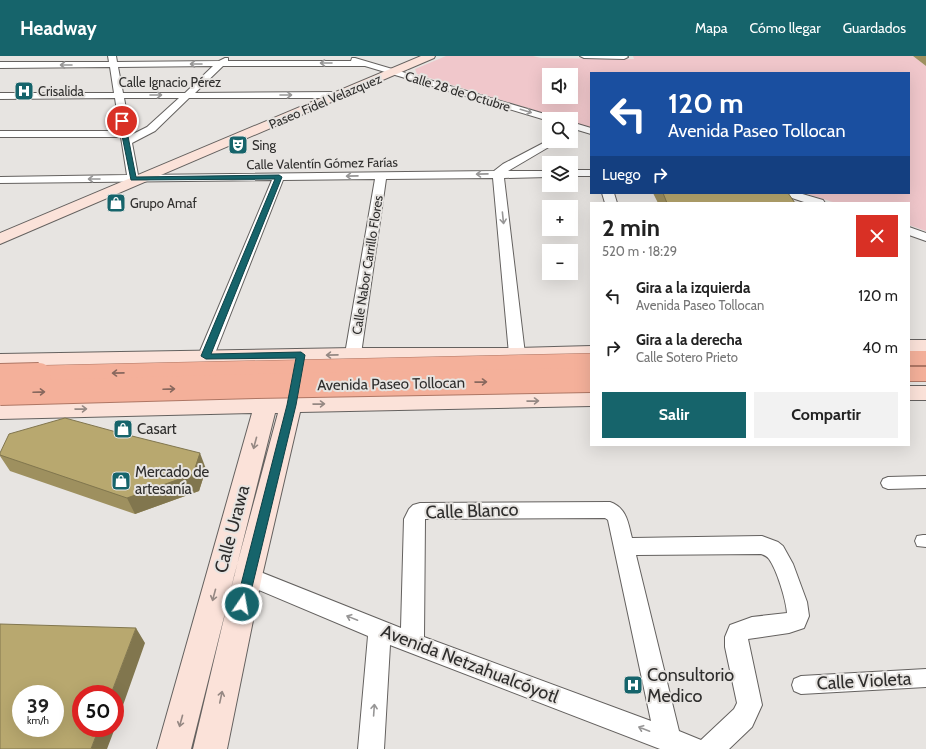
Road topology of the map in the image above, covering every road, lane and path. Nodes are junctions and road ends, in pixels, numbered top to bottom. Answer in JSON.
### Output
{"nodes":[{"id":1,"x":165,"y":56,"type":"edge"},
{"id":2,"x":229,"y":56,"type":"edge"},
{"id":3,"x":341,"y":56,"type":"edge"},
{"id":4,"x":430,"y":56,"type":"edge"},
{"id":5,"x":585,"y":56,"type":"edge"},
{"id":6,"x":624,"y":57,"type":"dead end"},
{"id":7,"x":112,"y":60,"type":"edge"},
{"id":8,"x":365,"y":63,"type":"junction"},
{"id":9,"x":158,"y":64,"type":"junction"},
{"id":10,"x":221,"y":64,"type":"junction"},
{"id":11,"x":0,"y":65,"type":"edge"},
{"id":12,"x":394,"y":72,"type":"junction"},
{"id":13,"x":117,"y":95,"type":"junction"},
{"id":14,"x":187,"y":95,"type":"junction"},
{"id":15,"x":340,"y":95,"type":"junction"},
{"id":16,"x":0,"y":96,"type":"edge"},
{"id":17,"x":542,"y":116,"type":"edge"},
{"id":18,"x":578,"y":129,"type":"edge"},
{"id":19,"x":590,"y":131,"type":"edge"},
{"id":20,"x":0,"y":134,"type":"edge"},
{"id":21,"x":125,"y":138,"type":"junction"},
{"id":22,"x":542,"y":147,"type":"edge"},
{"id":23,"x":578,"y":173,"type":"edge"},
{"id":24,"x":590,"y":173,"type":"edge"},
{"id":25,"x":498,"y":174,"type":"junction"},
{"id":26,"x":542,"y":174,"type":"edge"},
{"id":27,"x":381,"y":176,"type":"junction"},
{"id":28,"x":279,"y":177,"type":"junction"},
{"id":29,"x":137,"y":179,"type":"junction"},
{"id":30,"x":0,"y":180,"type":"edge"},
{"id":31,"x":790,"y":194,"type":"edge"},
{"id":32,"x":816,"y":202,"type":"edge"},
{"id":33,"x":910,"y":231,"type":"edge"},
{"id":34,"x":926,"y":236,"type":"edge"},
{"id":35,"x":0,"y":239,"type":"edge"},
{"id":36,"x":910,"y":346,"type":"edge"},
{"id":37,"x":926,"y":346,"type":"edge"},
{"id":38,"x":590,"y":352,"type":"edge"},
{"id":39,"x":353,"y":354,"type":"junction"},
{"id":40,"x":516,"y":354,"type":"junction"},
{"id":41,"x":278,"y":355,"type":"junction"},
{"id":42,"x":301,"y":355,"type":"junction"},
{"id":43,"x":385,"y":355,"type":"junction"},
{"id":44,"x":206,"y":356,"type":"junction"},
{"id":45,"x":910,"y":358,"type":"edge"},
{"id":46,"x":926,"y":358,"type":"edge"},
{"id":47,"x":65,"y":359,"type":"junction"},
{"id":48,"x":0,"y":361,"type":"edge"},
{"id":49,"x":590,"y":364,"type":"edge"},
{"id":50,"x":910,"y":374,"type":"edge"},
{"id":51,"x":926,"y":374,"type":"edge"},
{"id":52,"x":0,"y":376,"type":"edge"},
{"id":53,"x":590,"y":380,"type":"edge"},
{"id":54,"x":910,"y":393,"type":"edge"},
{"id":55,"x":926,"y":393,"type":"edge"},
{"id":56,"x":0,"y":394,"type":"edge"},
{"id":57,"x":590,"y":399,"type":"edge"},
{"id":58,"x":382,"y":404,"type":"junction"},
{"id":59,"x":278,"y":405,"type":"junction"},
{"id":60,"x":189,"y":408,"type":"junction"},
{"id":61,"x":9,"y":410,"type":"edge"},
{"id":62,"x":926,"y":482,"type":"edge"},
{"id":63,"x":888,"y":483,"type":"dead end"},
{"id":64,"x":624,"y":547,"type":"junction"},
{"id":65,"x":248,"y":576,"type":"junction"},
{"id":66,"x":380,"y":630,"type":"junction"},
{"id":67,"x":412,"y":643,"type":"junction"},
{"id":68,"x":926,"y":678,"type":"edge"},
{"id":69,"x":802,"y":685,"type":"dead end"},
{"id":70,"x":668,"y":738,"type":"junction"},
{"id":71,"x":174,"y":749,"type":"edge"},
{"id":72,"x":210,"y":749,"type":"edge"},
{"id":73,"x":372,"y":749,"type":"edge"},
{"id":74,"x":693,"y":749,"type":"edge"},
{"id":75,"x":710,"y":749,"type":"edge"}],
"edges":[{"from":1,"to":9,"type":"street"},
{"from":2,"to":10,"type":"street"},
{"from":3,"to":8,"type":"street","name":"Calle 28 de Octubre"},
{"from":4,"to":12,"type":"main road","name":"Paseo Fidel Velazquez"},
{"from":5,"to":6,"type":"street"},
{"from":7,"to":9,"type":"street"},
{"from":7,"to":11,"type":"street","one_way":true},
{"from":7,"to":13,"type":"street"},
{"from":8,"to":10,"type":"street","one_way":true},
{"from":8,"to":12,"type":"street","name":"Calle 28 de Octubre"},
{"from":10,"to":9,"type":"street","one_way":true},
{"from":10,"to":14,"type":"street"},
{"from":12,"to":15,"type":"main road","name":"Paseo Fidel Velazquez"},
{"from":12,"to":17,"type":"street","name":"Calle 28 de Octubre","one_way":true},
{"from":13,"to":14,"type":"street","name":"Calle Ignacio Pérez","one_way":true},
{"from":13,"to":16,"type":"street","name":"Calle Ignacio Pérez"},
{"from":13,"to":21,"type":"street"},
{"from":14,"to":15,"type":"street","name":"Calle Ignacio Pérez","one_way":true},
{"from":14,"to":21,"type":"street"},
{"from":15,"to":29,"type":"main road","name":"Paseo Fidel Velazquez"},
{"from":18,"to":19,"type":"street"},
{"from":20,"to":21,"type":"street"},
{"from":21,"to":29,"type":"street"},
{"from":22,"to":25,"type":"street"},
{"from":23,"to":24,"type":"street"},
{"from":25,"to":26,"type":"street","name":"Calle Valentín Gómez Farías"},
{"from":25,"to":27,"type":"street","name":"Calle Valentín Gómez Farías","one_way":true},
{"from":25,"to":40,"type":"street","one_way":true},
{"from":27,"to":28,"type":"street","name":"Calle Valentín Gómez Farías","one_way":true},
{"from":27,"to":39,"type":"street","name":"Calle Nabor Carrillo Flores"},
{"from":28,"to":29,"type":"street","name":"Calle Valentín Gómez Farías"},
{"from":28,"to":44,"type":"street"},
{"from":29,"to":30,"type":"street","name":"Calle Valentín Gómez Farías","one_way":true},
{"from":29,"to":35,"type":"main road","name":"Paseo Fidel Velazquez"},
{"from":31,"to":32,"type":"street"},
{"from":33,"to":34,"type":"street"},
{"from":36,"to":37,"type":"main road"},
{"from":38,"to":40,"type":"main road","name":"Avenida Paseo Tollocan"},
{"from":39,"to":42,"type":"main road","name":"Avenida Paseo Tollocan","one_way":true},
{"from":39,"to":43,"type":"main road","name":"Avenida Paseo Tollocan"},
{"from":40,"to":43,"type":"main road","name":"Avenida Paseo Tollocan"},
{"from":41,"to":42,"type":"main road","name":"Avenida Paseo Tollocan"},
{"from":41,"to":44,"type":"main road","name":"Avenida Paseo Tollocan"},
{"from":41,"to":59,"type":"main road","name":"Calle Urawa"},
{"from":42,"to":59,"type":"main road","name":"Calle Urawa"},
{"from":43,"to":58,"type":"main road"},
{"from":44,"to":47,"type":"main road","name":"Avenida Paseo Tollocan"},
{"from":44,"to":60,"type":"main road"},
{"from":45,"to":46,"type":"highway"},
{"from":47,"to":48,"type":"main road","name":"Avenida Paseo Tollocan"},
{"from":47,"to":61,"type":"main road"},
{"from":49,"to":52,"type":"highway","name":"Avenida Paseo Tollocan","one_way":true,"bridge":true},
{"from":50,"to":51,"type":"highway"},
{"from":56,"to":53,"type":"highway","name":"Avenida Paseo Tollocan","one_way":true,"bridge":true},
{"from":54,"to":55,"type":"main road"},
{"from":58,"to":57,"type":"main road","name":"Avenida Paseo Tollocan","one_way":true},
{"from":59,"to":58,"type":"main road","name":"Avenida Paseo Tollocan","one_way":true},
{"from":59,"to":60,"type":"main road","name":"Avenida Paseo Tollocan"},
{"from":59,"to":65,"type":"main road","name":"Calle Urawa"},
{"from":59,"to":71,"type":"main road","name":"Calle Urawa","one_way":true},
{"from":61,"to":60,"type":"main road","name":"Avenida Paseo Tollocan","one_way":true},
{"from":62,"to":63,"type":"street"},
{"from":64,"to":67,"type":"street","name":"Calle Blanco"},
{"from":64,"to":70,"type":"street"},
{"from":64,"to":75,"type":"street"},
{"from":66,"to":65,"type":"street","name":"Avenida Netzahualcóyotl","one_way":true},
{"from":72,"to":65,"type":"main road","name":"Calle Urawa","one_way":true},
{"from":66,"to":67,"type":"street","name":"Avenida Netzahualcóyotl"},
{"from":73,"to":66,"type":"street","one_way":true},
{"from":70,"to":67,"type":"street","name":"Avenida Netzahualcóyotl","one_way":true},
{"from":68,"to":69,"type":"street","name":"Calle Violeta"},
{"from":70,"to":74,"type":"street","name":"Avenida Netzahualcóyotl"}]}
